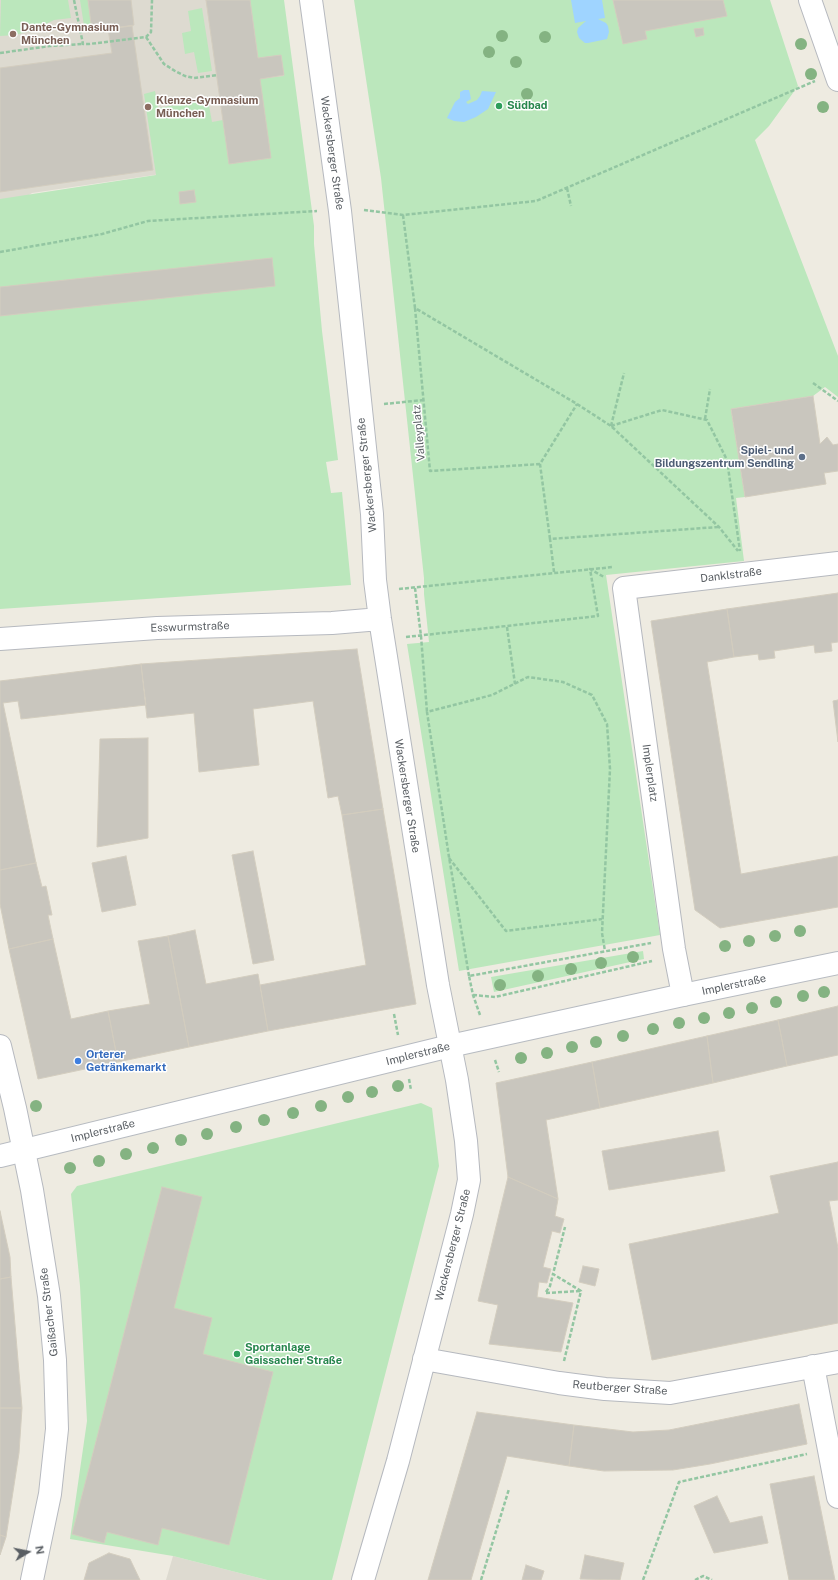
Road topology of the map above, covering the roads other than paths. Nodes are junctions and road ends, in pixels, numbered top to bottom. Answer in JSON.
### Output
{"nodes":[{"id":1,"x":311,"y":0,"type":"edge"},
{"id":2,"x":810,"y":0,"type":"edge"},
{"id":3,"x":837,"y":75,"type":"edge"},
{"id":4,"x":838,"y":563,"type":"edge"},
{"id":5,"x":624,"y":588,"type":"joint"},
{"id":6,"x":381,"y":629,"type":"junction"},
{"id":7,"x":0,"y":639,"type":"edge"},
{"id":8,"x":838,"y":963,"type":"edge"},
{"id":9,"x":682,"y":995,"type":"junction"},
{"id":10,"x":0,"y":1046,"type":"edge"},
{"id":11,"x":450,"y":1046,"type":"junction"},
{"id":12,"x":24,"y":1150,"type":"junction"},
{"id":13,"x":0,"y":1156,"type":"edge"},
{"id":14,"x":424,"y":1359,"type":"junction"},
{"id":15,"x":838,"y":1362,"type":"edge"},
{"id":16,"x":813,"y":1366,"type":"junction"},
{"id":17,"x":838,"y":1497,"type":"edge"},
{"id":18,"x":32,"y":1580,"type":"edge"},
{"id":19,"x":363,"y":1580,"type":"edge"}],
"edges":[{"from":1,"to":6,"type":"street","name":"Wackersberger Straße"},
{"from":2,"to":3,"type":"street"},
{"from":4,"to":5,"type":"street","name":"Danklstraße"},
{"from":5,"to":9,"type":"street","name":"Implerplatz"},
{"from":6,"to":7,"type":"street","name":"Esswurmstraße"},
{"from":6,"to":11,"type":"street","name":"Wackersberger Straße"},
{"from":8,"to":9,"type":"street","name":"Implerstraße"},
{"from":9,"to":11,"type":"street","name":"Implerstraße"},
{"from":10,"to":12,"type":"street","name":"Gaißacher Straße"},
{"from":11,"to":12,"type":"street","name":"Implerstraße"},
{"from":11,"to":14,"type":"street","name":"Wackersberger Straße"},
{"from":12,"to":13,"type":"street","name":"Implerstraße"},
{"from":12,"to":18,"type":"street","name":"Gaißacher Straße"},
{"from":14,"to":16,"type":"street","name":"Reutberger Straße"},
{"from":14,"to":19,"type":"street","name":"Wackersberger Straße"},
{"from":15,"to":16,"type":"street","name":"Reutberger Straße"},
{"from":16,"to":17,"type":"street"}]}
